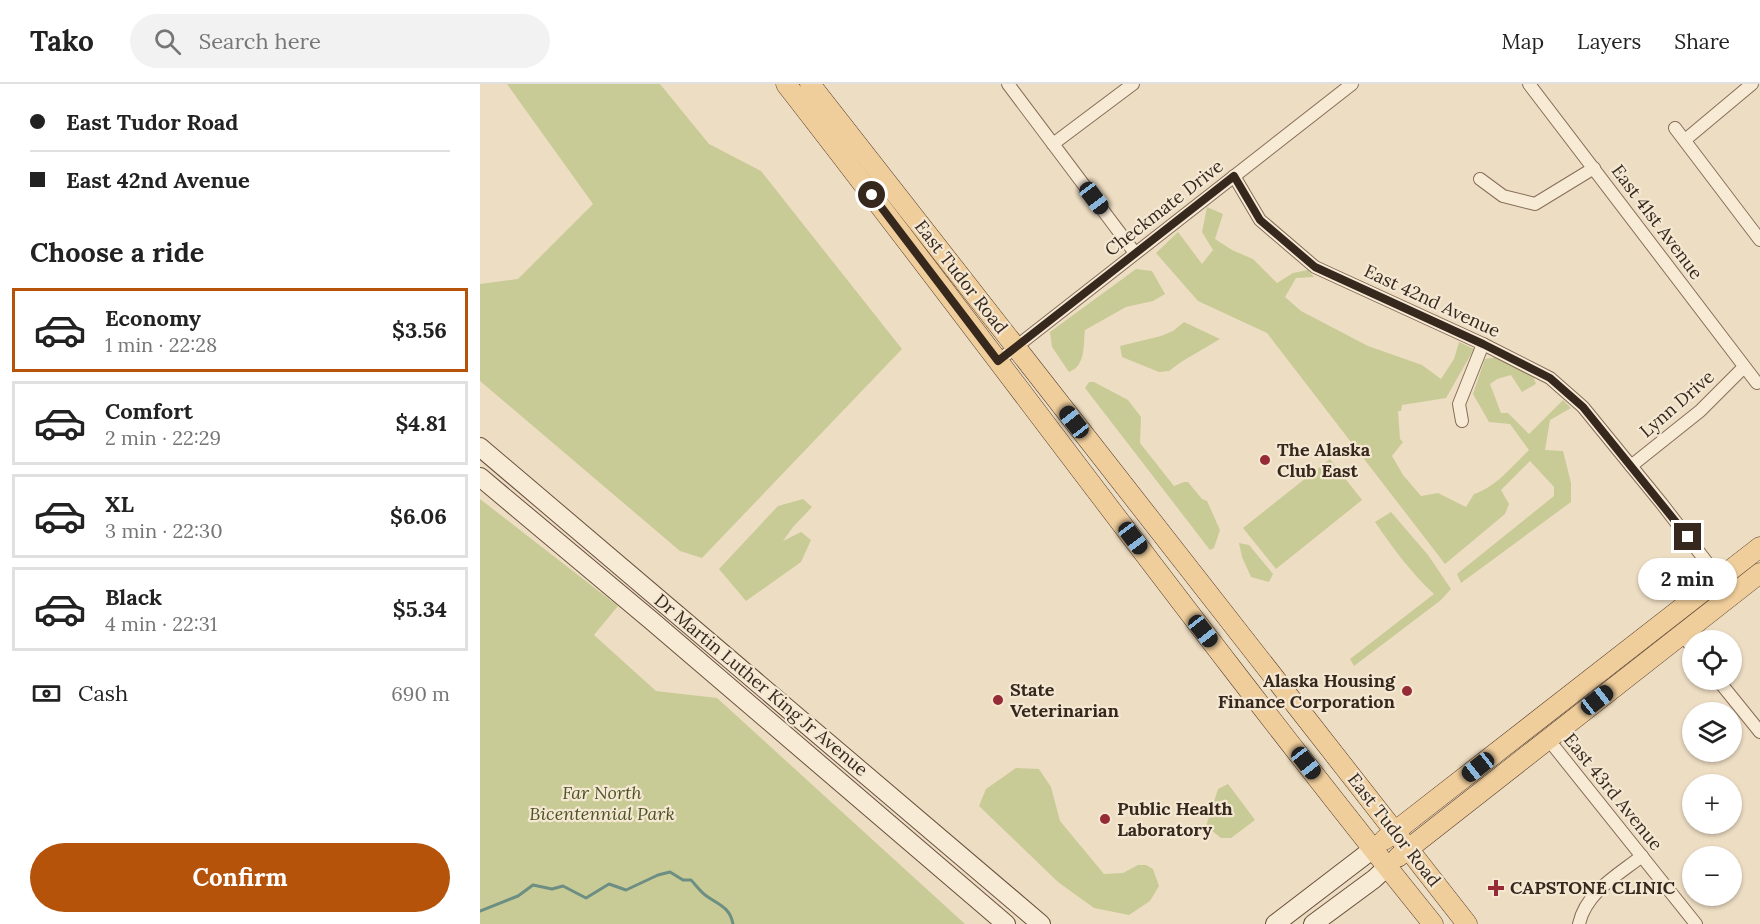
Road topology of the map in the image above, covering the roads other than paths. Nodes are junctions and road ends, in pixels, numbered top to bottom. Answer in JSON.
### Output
{"nodes":[{"id":1,"x":786,"y":84,"type":"edge"},
{"id":2,"x":810,"y":84,"type":"edge"},
{"id":3,"x":1008,"y":84,"type":"edge"},
{"id":4,"x":1133,"y":84,"type":"edge"},
{"id":5,"x":1352,"y":84,"type":"edge"},
{"id":6,"x":1529,"y":84,"type":"edge"},
{"id":7,"x":1752,"y":84,"type":"edge"},
{"id":8,"x":1675,"y":128,"type":"dead end"},
{"id":9,"x":1685,"y":140,"type":"junction"},
{"id":10,"x":1053,"y":144,"type":"junction"},
{"id":11,"x":1594,"y":168,"type":"junction"},
{"id":12,"x":1234,"y":176,"type":"junction"},
{"id":13,"x":1480,"y":179,"type":"dead end"},
{"id":14,"x":1760,"y":240,"type":"edge"},
{"id":15,"x":1135,"y":253,"type":"junction"},
{"id":16,"x":1483,"y":344,"type":"junction"},
{"id":17,"x":1015,"y":347,"type":"junction"},
{"id":18,"x":998,"y":361,"type":"junction"},
{"id":19,"x":1744,"y":367,"type":"junction"},
{"id":20,"x":1757,"y":383,"type":"dead end"},
{"id":21,"x":1462,"y":422,"type":"dead end"},
{"id":22,"x":480,"y":447,"type":"edge"},
{"id":23,"x":1631,"y":465,"type":"junction"},
{"id":24,"x":480,"y":477,"type":"edge"},
{"id":25,"x":1760,"y":547,"type":"edge"},
{"id":26,"x":1760,"y":573,"type":"edge"},
{"id":27,"x":1719,"y":578,"type":"junction"},
{"id":28,"x":1732,"y":595,"type":"junction"},
{"id":29,"x":1698,"y":630,"type":"edge"},
{"id":30,"x":1682,"y":645,"type":"edge"},
{"id":31,"x":1726,"y":690,"type":"edge"},
{"id":32,"x":1760,"y":732,"type":"edge"},
{"id":33,"x":1548,"y":739,"type":"junction"},
{"id":34,"x":1395,"y":832,"type":"junction"},
{"id":35,"x":1372,"y":849,"type":"junction"},
{"id":36,"x":1409,"y":849,"type":"junction"},
{"id":37,"x":1642,"y":856,"type":"junction"},
{"id":38,"x":1387,"y":867,"type":"junction"},
{"id":39,"x":1580,"y":923,"type":"edge"},
{"id":40,"x":1006,"y":924,"type":"edge"},
{"id":41,"x":1041,"y":924,"type":"edge"},
{"id":42,"x":1275,"y":924,"type":"edge"},
{"id":43,"x":1313,"y":924,"type":"edge"},
{"id":44,"x":1433,"y":924,"type":"edge"},
{"id":45,"x":1467,"y":924,"type":"edge"},
{"id":46,"x":1696,"y":924,"type":"edge"}],
"edges":[{"from":1,"to":18,"type":"main road","name":"East Tudor Road"},
{"from":2,"to":17,"type":"main road","name":"East Tudor Road"},
{"from":3,"to":10,"type":"street"},
{"from":4,"to":10,"type":"street"},
{"from":5,"to":12,"type":"street","name":"Checkmate Drive"},
{"from":6,"to":11,"type":"street","name":"East 41st Avenue"},
{"from":7,"to":9,"type":"street"},
{"from":8,"to":9,"type":"street"},
{"from":9,"to":14,"type":"street"},
{"from":10,"to":15,"type":"street"},
{"from":11,"to":13,"type":"street"},
{"from":11,"to":19,"type":"street","name":"East 41st Avenue"},
{"from":12,"to":15,"type":"street","name":"Checkmate Drive"},
{"from":12,"to":16,"type":"street","name":"East 42nd Avenue"},
{"from":15,"to":17,"type":"street","name":"Checkmate Drive"},
{"from":16,"to":21,"type":"street"},
{"from":16,"to":23,"type":"street","name":"East 42nd Avenue"},
{"from":17,"to":18,"type":"street","name":"Checkmate Drive"},
{"from":17,"to":34,"type":"main road","name":"East Tudor Road"},
{"from":18,"to":35,"type":"main road","name":"East Tudor Road"},
{"from":19,"to":20,"type":"street","name":"East 41st Avenue"},
{"from":19,"to":23,"type":"street","name":"Lynn Drive"},
{"from":22,"to":41,"type":"street","name":"Dr Martin Luther King Jr Avenue"},
{"from":23,"to":27,"type":"street","name":"East 42nd Avenue"},
{"from":24,"to":40,"type":"street","name":"Dr Martin Luther King Jr Avenue"},
{"from":25,"to":27,"type":"main road"},
{"from":26,"to":28,"type":"main road"},
{"from":27,"to":28,"type":"street","name":"East 42nd Avenue"},
{"from":27,"to":34,"type":"main road"},
{"from":28,"to":29,"type":"main road"},
{"from":30,"to":33,"type":"main road"},
{"from":31,"to":32,"type":"street"},
{"from":33,"to":36,"type":"main road"},
{"from":33,"to":37,"type":"street","name":"East 43rd Avenue"},
{"from":34,"to":35,"type":"main road"},
{"from":34,"to":36,"type":"main road","name":"East Tudor Road"},
{"from":35,"to":38,"type":"main road","name":"East Tudor Road"},
{"from":35,"to":42,"type":"street"},
{"from":36,"to":38,"type":"main road"},
{"from":36,"to":45,"type":"main road","name":"East Tudor Road"},
{"from":37,"to":39,"type":"street"},
{"from":37,"to":46,"type":"street","name":"East 43rd Avenue"},
{"from":38,"to":43,"type":"street"},
{"from":38,"to":44,"type":"main road","name":"East Tudor Road"}]}
